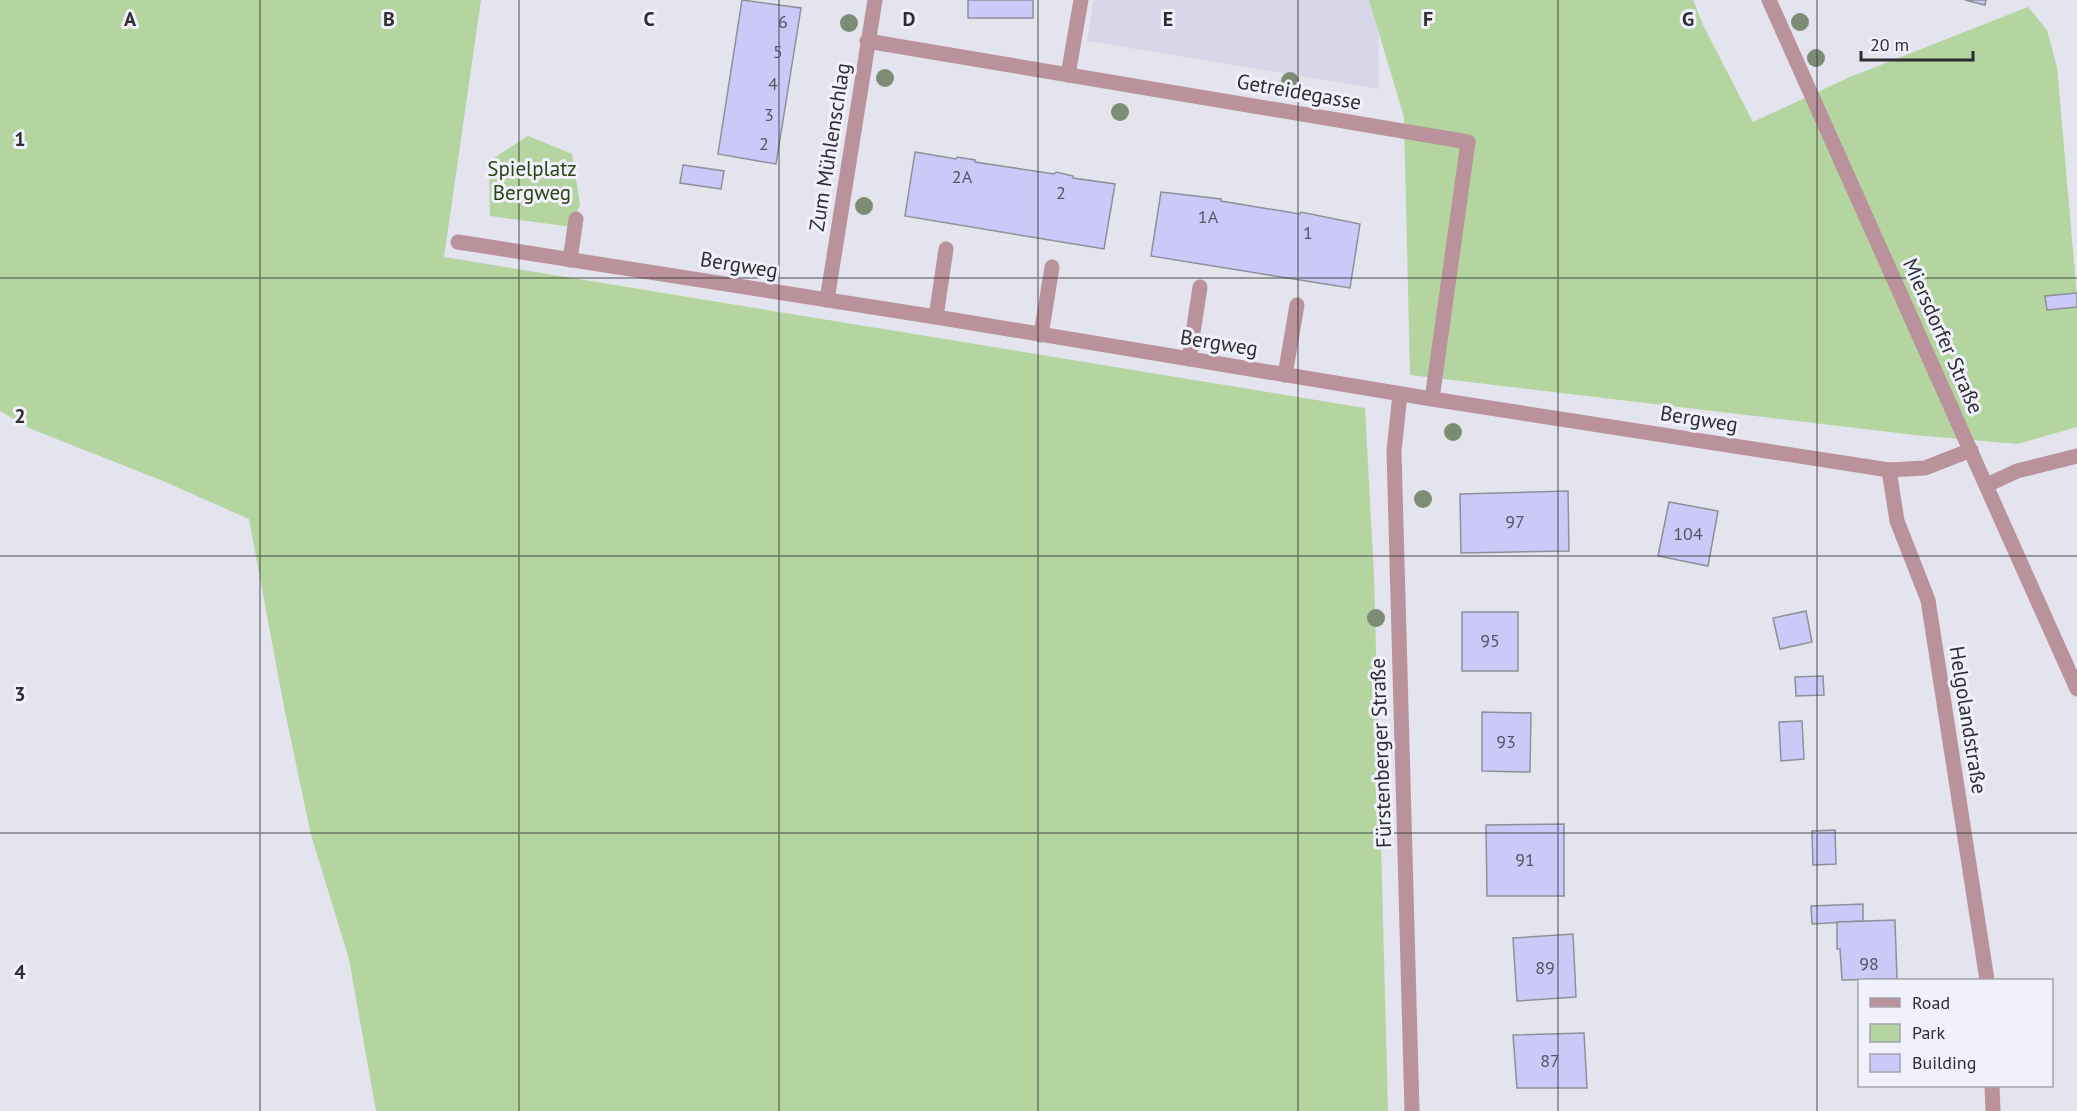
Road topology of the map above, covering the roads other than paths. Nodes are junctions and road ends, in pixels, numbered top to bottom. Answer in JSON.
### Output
{"nodes":[{"id":1,"x":875,"y":0,"type":"edge"},
{"id":2,"x":1082,"y":0,"type":"edge"},
{"id":3,"x":1769,"y":0,"type":"edge"},
{"id":4,"x":867,"y":40,"type":"junction"},
{"id":5,"x":1068,"y":75,"type":"junction"},
{"id":6,"x":576,"y":219,"type":"dead end"},
{"id":7,"x":458,"y":242,"type":"dead end"},
{"id":8,"x":946,"y":249,"type":"dead end"},
{"id":9,"x":570,"y":260,"type":"junction"},
{"id":10,"x":1052,"y":267,"type":"dead end"},
{"id":11,"x":1200,"y":287,"type":"dead end"},
{"id":12,"x":827,"y":300,"type":"junction"},
{"id":13,"x":1297,"y":305,"type":"dead end"},
{"id":14,"x":936,"y":317,"type":"junction"},
{"id":15,"x":1041,"y":335,"type":"junction"},
{"id":16,"x":1189,"y":359,"type":"junction"},
{"id":17,"x":1285,"y":375,"type":"junction"},
{"id":18,"x":1400,"y":394,"type":"junction"},
{"id":19,"x":1432,"y":399,"type":"junction"},
{"id":20,"x":1971,"y":450,"type":"junction"},
{"id":21,"x":2077,"y":456,"type":"edge"},
{"id":22,"x":1889,"y":470,"type":"junction"},
{"id":23,"x":1987,"y":485,"type":"junction"},
{"id":24,"x":2077,"y":689,"type":"edge"},
{"id":25,"x":1987,"y":979,"type":"edge"},
{"id":26,"x":1992,"y":1087,"type":"edge"},
{"id":27,"x":1412,"y":1111,"type":"edge"},
{"id":28,"x":1993,"y":1111,"type":"edge"}],
"edges":[{"from":1,"to":4,"type":"street","name":"Zum Mühlenschlag"},
{"from":2,"to":5,"type":"street"},
{"from":3,"to":20,"type":"street","name":"Miersdorfer Straße"},
{"from":4,"to":5,"type":"street","name":"Getreidegasse"},
{"from":4,"to":12,"type":"street","name":"Zum Mühlenschlag"},
{"from":5,"to":19,"type":"street","name":"Getreidegasse"},
{"from":6,"to":9,"type":"street"},
{"from":7,"to":9,"type":"street","name":"Bergweg"},
{"from":8,"to":14,"type":"street"},
{"from":9,"to":12,"type":"street","name":"Bergweg"},
{"from":10,"to":15,"type":"street"},
{"from":11,"to":16,"type":"street"},
{"from":12,"to":14,"type":"street","name":"Bergweg"},
{"from":13,"to":17,"type":"street"},
{"from":14,"to":15,"type":"street","name":"Bergweg"},
{"from":15,"to":16,"type":"street","name":"Bergweg"},
{"from":16,"to":17,"type":"street","name":"Bergweg"},
{"from":17,"to":18,"type":"street","name":"Bergweg"},
{"from":18,"to":19,"type":"street","name":"Bergweg"},
{"from":18,"to":27,"type":"street","name":"Fürstenberger Straße"},
{"from":19,"to":22,"type":"street","name":"Bergweg"},
{"from":20,"to":22,"type":"street","name":"Bergweg"},
{"from":20,"to":23,"type":"street","name":"Miersdorfer Straße"},
{"from":21,"to":23,"type":"street"},
{"from":22,"to":25,"type":"street","name":"Helgolandstraße"},
{"from":23,"to":24,"type":"street","name":"Miersdorfer Straße"},
{"from":26,"to":28,"type":"street"}]}
